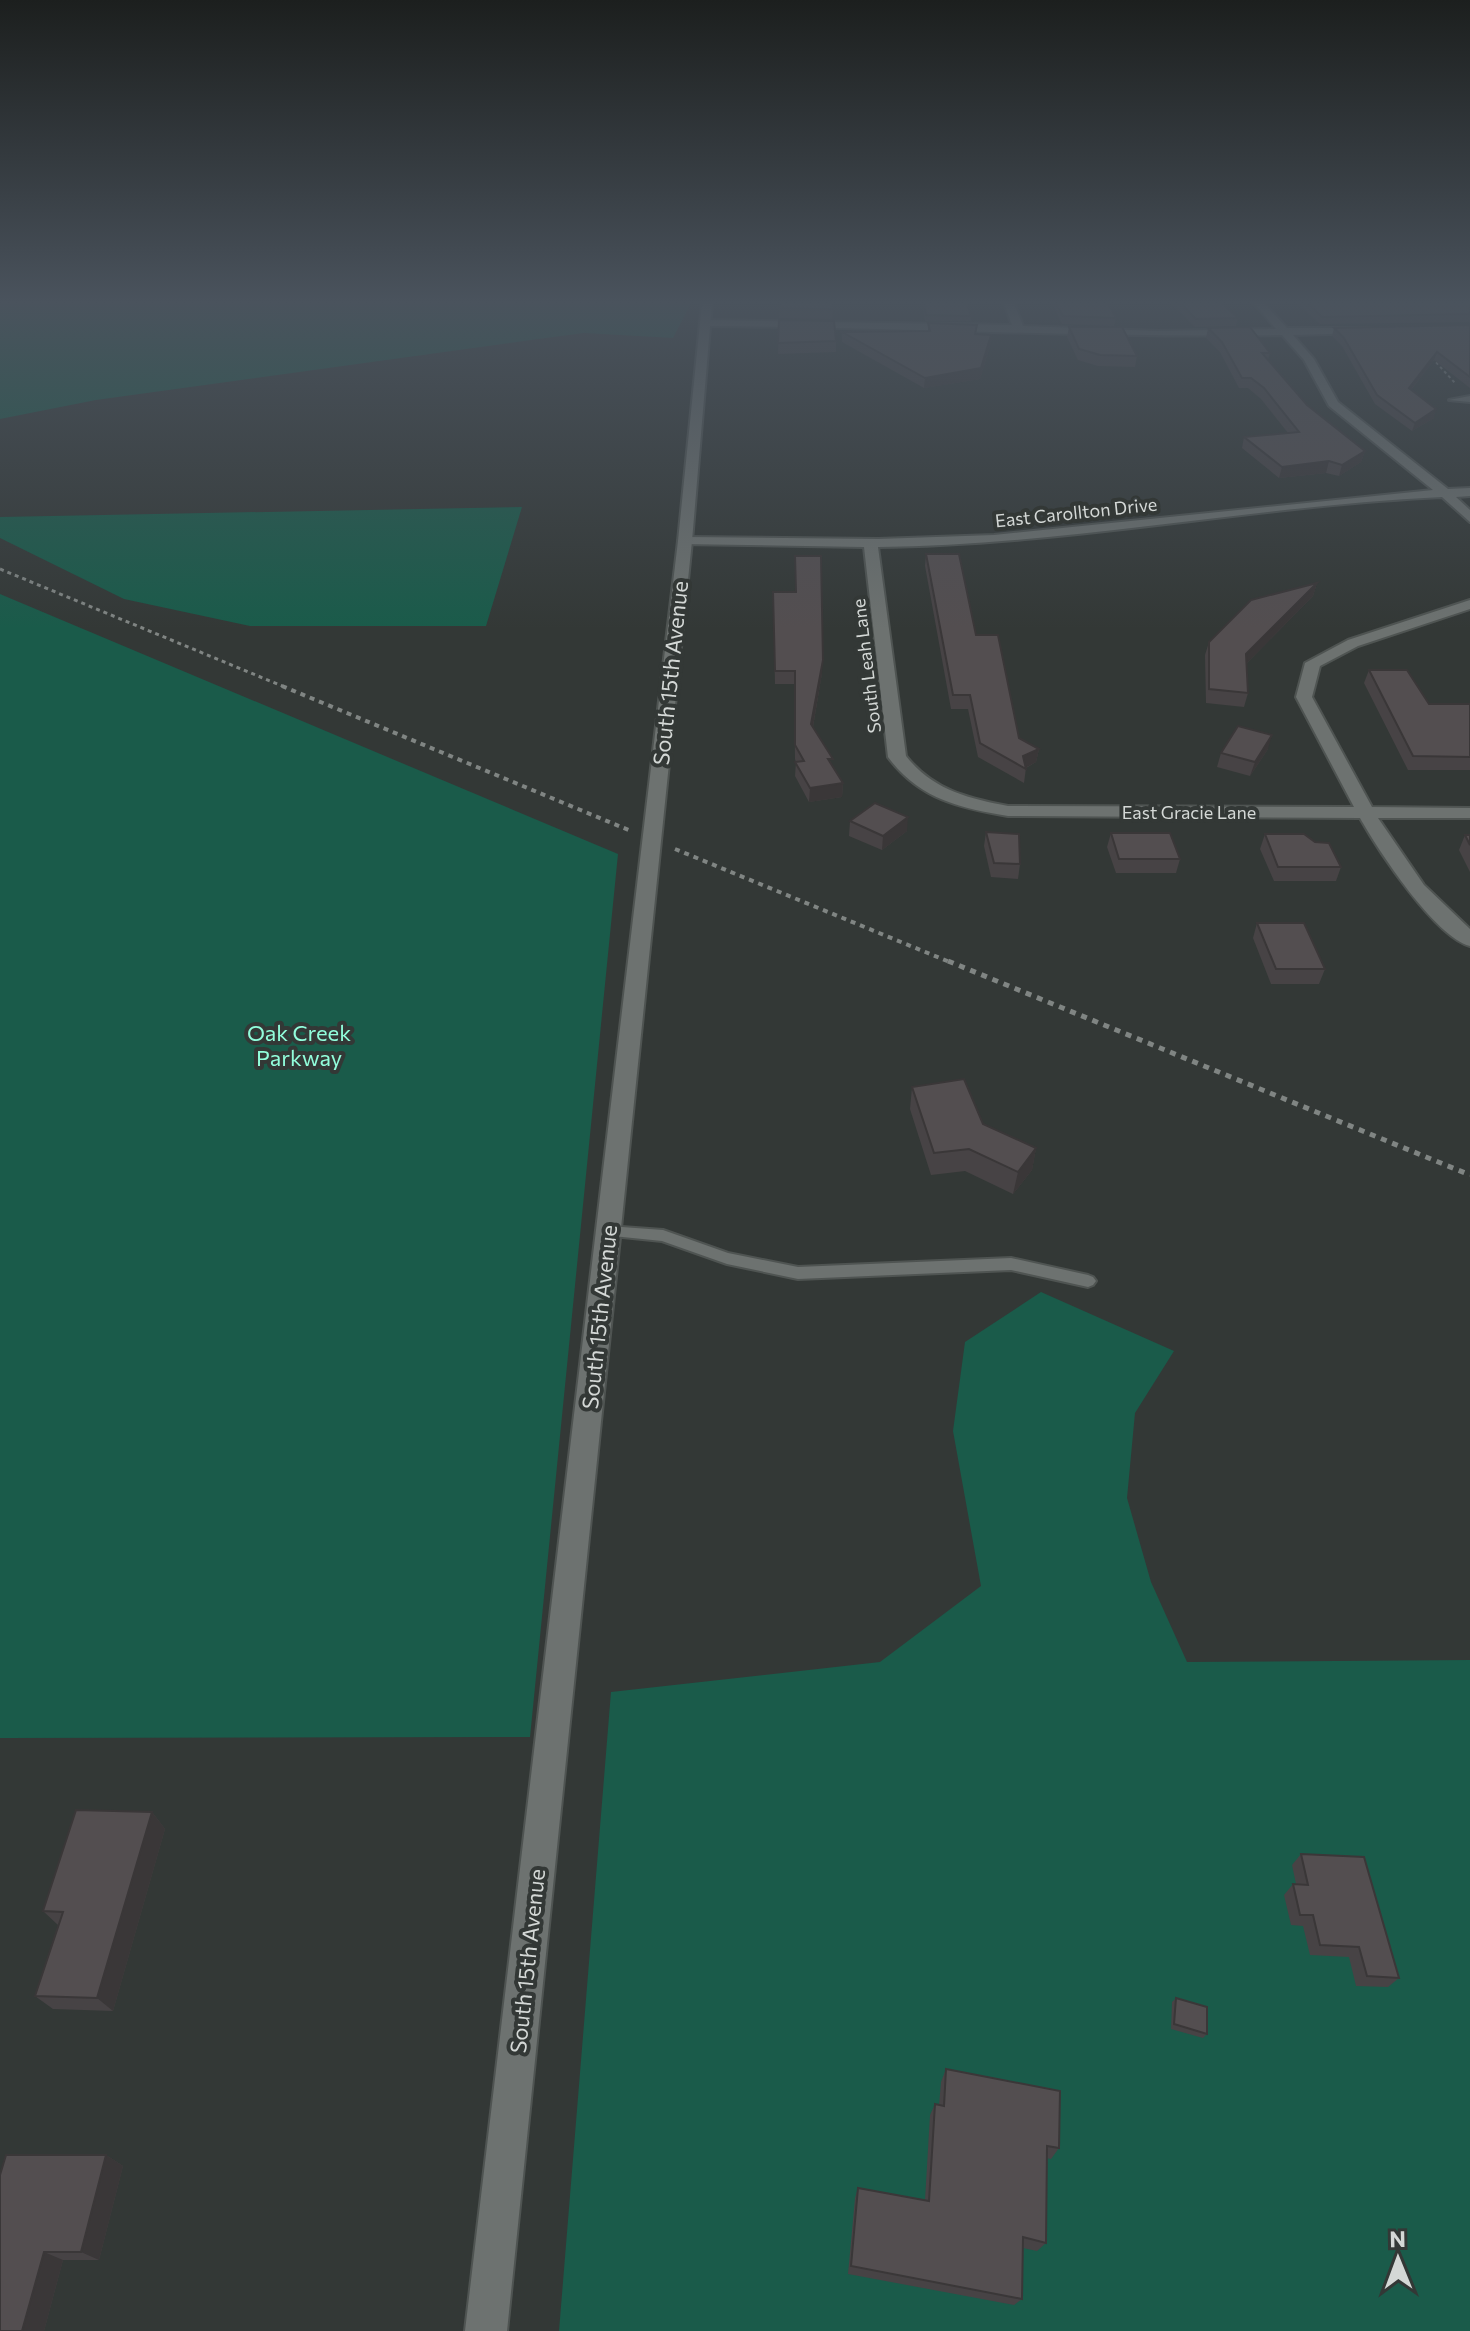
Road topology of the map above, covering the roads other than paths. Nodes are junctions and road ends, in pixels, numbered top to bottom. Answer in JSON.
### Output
{"nodes":[{"id":1,"x":697,"y":412,"type":"edge"},
{"id":2,"x":1343,"y":412,"type":"edge"},
{"id":3,"x":1470,"y":492,"type":"edge"},
{"id":4,"x":1445,"y":493,"type":"junction"},
{"id":5,"x":1470,"y":518,"type":"edge"},
{"id":6,"x":685,"y":541,"type":"junction"},
{"id":7,"x":870,"y":541,"type":"junction"},
{"id":8,"x":1470,"y":604,"type":"edge"},
{"id":9,"x":914,"y":780,"type":"joint"},
{"id":10,"x":1367,"y":813,"type":"junction"},
{"id":11,"x":1470,"y":813,"type":"edge"},
{"id":12,"x":1470,"y":940,"type":"edge"},
{"id":13,"x":608,"y":1231,"type":"junction"},
{"id":14,"x":1088,"y":1281,"type":"dead end"},
{"id":15,"x":486,"y":2331,"type":"edge"}],
"edges":[{"from":1,"to":6,"type":"street","name":"South 15th Avenue"},
{"from":2,"to":4,"type":"street"},
{"from":3,"to":4,"type":"street","name":"East Carollton Drive"},
{"from":4,"to":5,"type":"street"},
{"from":4,"to":7,"type":"street","name":"East Carollton Drive"},
{"from":6,"to":7,"type":"street","name":"East Carollton Drive"},
{"from":6,"to":13,"type":"street","name":"South 15th Avenue"},
{"from":7,"to":9,"type":"street","name":"South Leah Lane"},
{"from":8,"to":10,"type":"street"},
{"from":9,"to":10,"type":"street","name":"East Gracie Lane"},
{"from":10,"to":11,"type":"street","name":"East Gracie Lane"},
{"from":10,"to":12,"type":"street"},
{"from":13,"to":14,"type":"lane"},
{"from":13,"to":15,"type":"street","name":"South 15th Avenue"}]}
